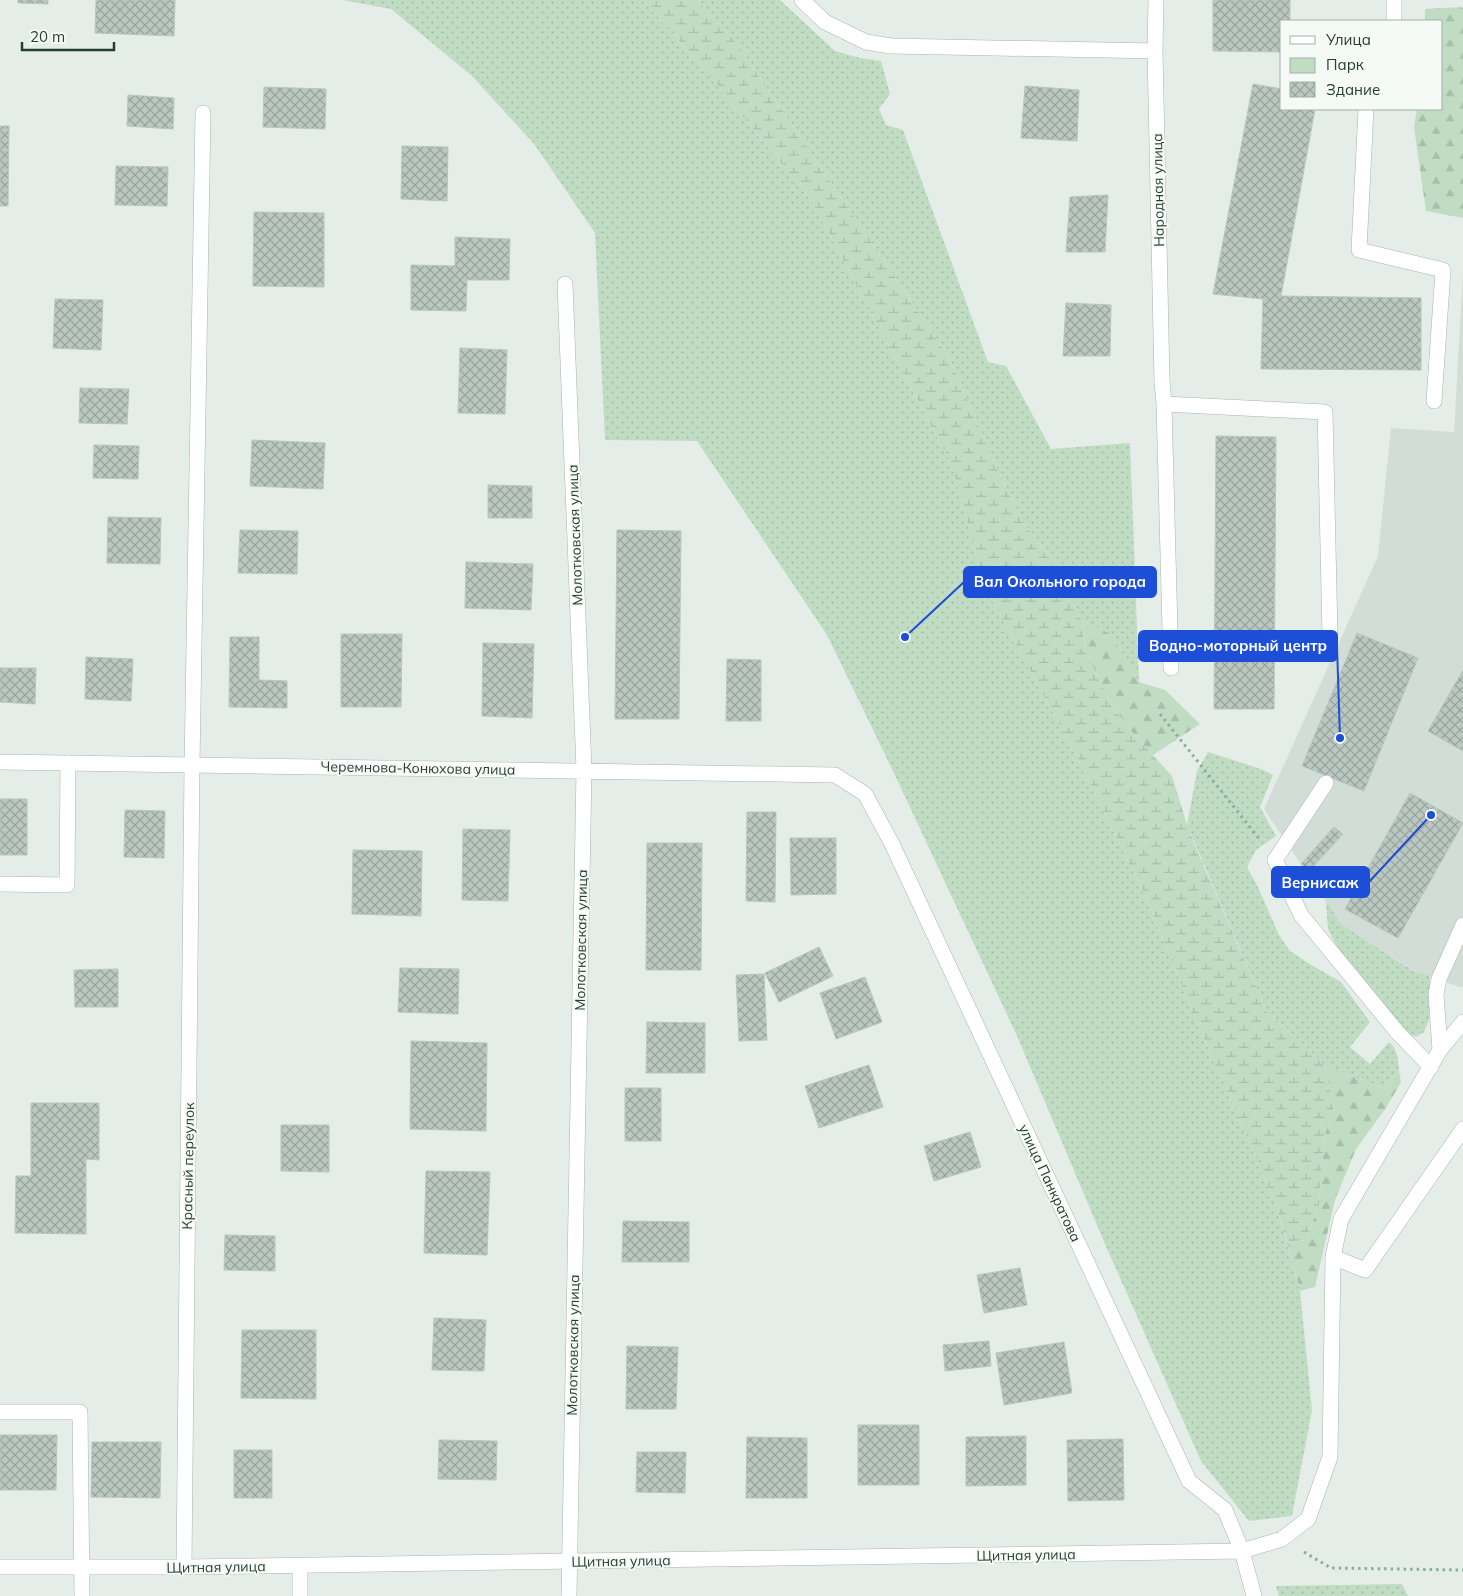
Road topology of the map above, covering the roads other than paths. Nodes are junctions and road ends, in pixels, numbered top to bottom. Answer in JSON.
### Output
{"nodes":[{"id":1,"x":802,"y":0,"type":"edge"},
{"id":2,"x":1156,"y":0,"type":"edge"},
{"id":3,"x":1394,"y":0,"type":"edge"},
{"id":4,"x":1394,"y":20,"type":"edge"},
{"id":5,"x":1155,"y":51,"type":"junction"},
{"id":6,"x":1366,"y":110,"type":"edge"},
{"id":7,"x":203,"y":113,"type":"dead end"},
{"id":8,"x":565,"y":284,"type":"dead end"},
{"id":9,"x":1434,"y":401,"type":"dead end"},
{"id":10,"x":1164,"y":404,"type":"junction"},
{"id":11,"x":1330,"y":635,"type":"dead end"},
{"id":12,"x":1171,"y":668,"type":"dead end"},
{"id":13,"x":0,"y":762,"type":"edge"},
{"id":14,"x":68,"y":763,"type":"junction"},
{"id":15,"x":192,"y":765,"type":"junction"},
{"id":16,"x":584,"y":770,"type":"junction"},
{"id":17,"x":835,"y":775,"type":"joint"},
{"id":18,"x":1326,"y":783,"type":"dead end"},
{"id":19,"x":0,"y":884,"type":"edge"},
{"id":20,"x":1463,"y":925,"type":"edge"},
{"id":21,"x":1463,"y":1022,"type":"edge"},
{"id":22,"x":1440,"y":1050,"type":"junction"},
{"id":23,"x":1431,"y":1067,"type":"junction"},
{"id":24,"x":1463,"y":1129,"type":"edge"},
{"id":25,"x":1332,"y":1257,"type":"junction"},
{"id":26,"x":0,"y":1412,"type":"edge"},
{"id":27,"x":1242,"y":1551,"type":"junction"},
{"id":28,"x":570,"y":1562,"type":"junction"},
{"id":29,"x":300,"y":1566,"type":"junction"},
{"id":30,"x":0,"y":1567,"type":"edge"},
{"id":31,"x":82,"y":1567,"type":"junction"},
{"id":32,"x":184,"y":1567,"type":"junction"},
{"id":33,"x":82,"y":1596,"type":"edge"},
{"id":34,"x":300,"y":1596,"type":"edge"},
{"id":35,"x":569,"y":1596,"type":"edge"},
{"id":36,"x":1254,"y":1596,"type":"edge"}],
"edges":[{"from":1,"to":5,"type":"street"},
{"from":2,"to":5,"type":"street","name":"Народная улица"},
{"from":3,"to":4,"type":"street"},
{"from":5,"to":10,"type":"street","name":"Народная улица"},
{"from":6,"to":9,"type":"street"},
{"from":7,"to":15,"type":"street","name":"Красный переулок"},
{"from":8,"to":16,"type":"street","name":"Молотковская улица"},
{"from":10,"to":11,"type":"street"},
{"from":10,"to":12,"type":"street","name":"Народная улица"},
{"from":13,"to":14,"type":"street","name":"Черемнова-Конюхова улица"},
{"from":14,"to":15,"type":"street","name":"Черемнова-Конюхова улица"},
{"from":14,"to":19,"type":"street"},
{"from":15,"to":16,"type":"street","name":"Черемнова-Конюхова улица"},
{"from":15,"to":32,"type":"street","name":"Красный переулок"},
{"from":16,"to":17,"type":"street","name":"Черемнова-Конюхова улица"},
{"from":16,"to":28,"type":"street","name":"Молотковская улица"},
{"from":17,"to":27,"type":"street","name":"улица Панкратова"},
{"from":18,"to":23,"type":"street"},
{"from":20,"to":22,"type":"street"},
{"from":21,"to":22,"type":"street"},
{"from":22,"to":23,"type":"street"},
{"from":23,"to":25,"type":"street"},
{"from":24,"to":25,"type":"street"},
{"from":25,"to":27,"type":"street","name":"Щитная улица"},
{"from":26,"to":31,"type":"street"},
{"from":27,"to":28,"type":"street","name":"Щитная улица"},
{"from":27,"to":36,"type":"street","name":"улица Панкратова"},
{"from":28,"to":29,"type":"street","name":"Щитная улица"},
{"from":28,"to":35,"type":"street","name":"Молотковская улица"},
{"from":29,"to":32,"type":"street","name":"Щитная улица"},
{"from":29,"to":34,"type":"street"},
{"from":30,"to":31,"type":"street","name":"Щитная улица"},
{"from":31,"to":32,"type":"street","name":"Щитная улица"},
{"from":31,"to":33,"type":"street"}]}
